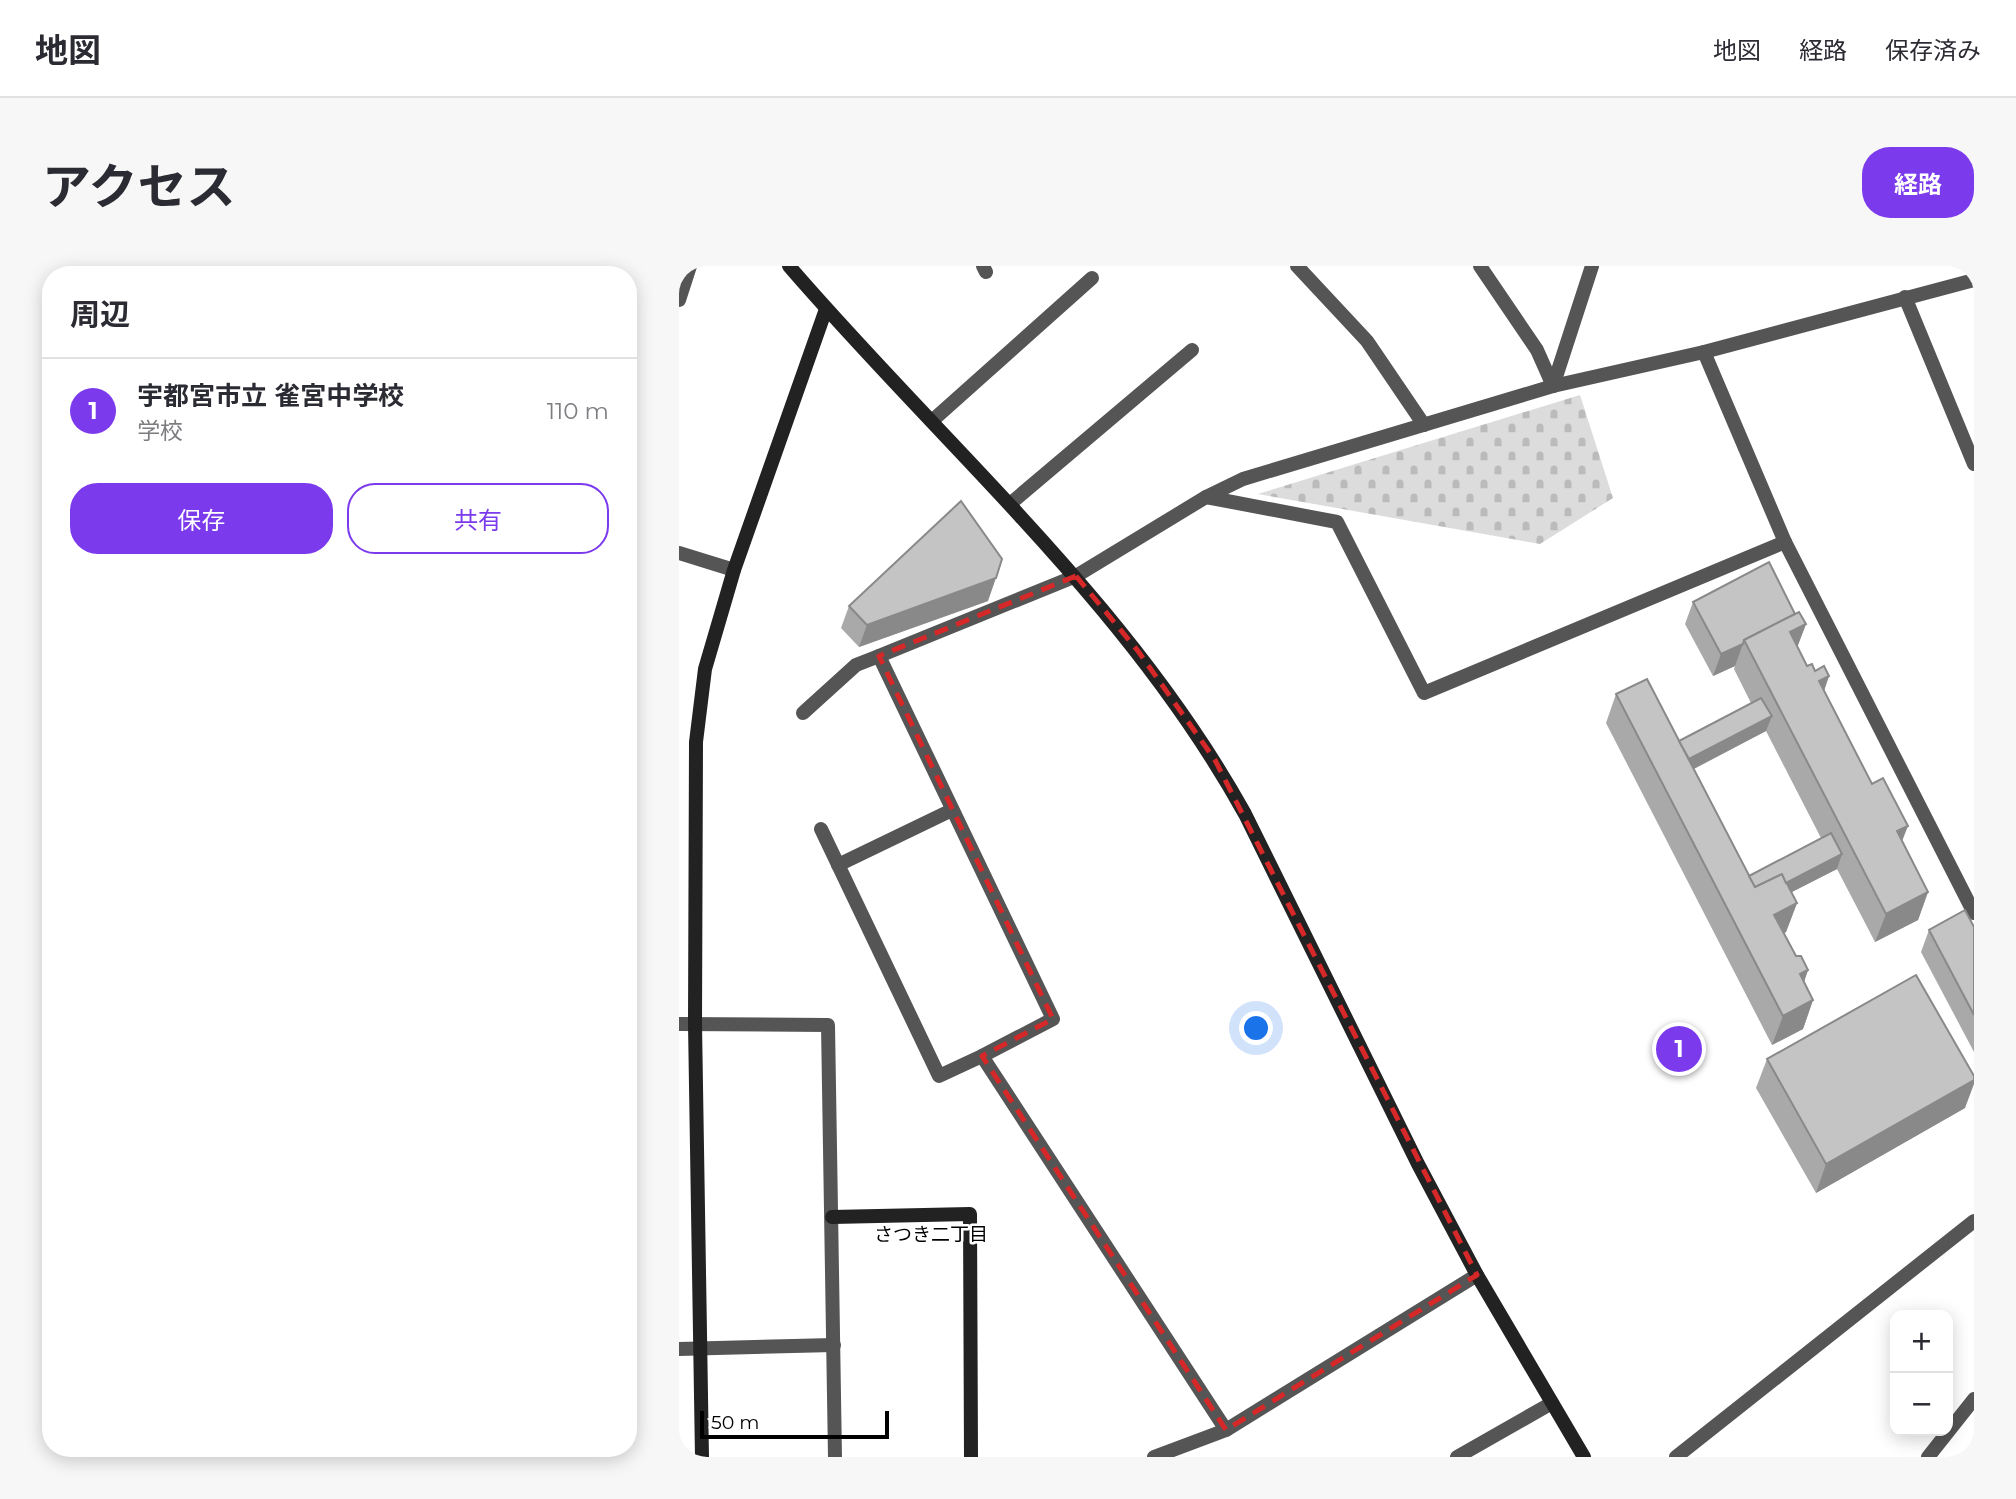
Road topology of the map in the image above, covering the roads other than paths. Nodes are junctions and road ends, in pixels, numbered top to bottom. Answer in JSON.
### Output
{"nodes":[{"id":1,"x":690,"y":266,"type":"edge"},
{"id":2,"x":789,"y":266,"type":"edge"},
{"id":3,"x":1297,"y":266,"type":"edge"},
{"id":4,"x":1480,"y":266,"type":"edge"},
{"id":5,"x":1592,"y":266,"type":"edge"},
{"id":6,"x":1092,"y":278,"type":"dead end"},
{"id":7,"x":1974,"y":280,"type":"edge"},
{"id":8,"x":1905,"y":297,"type":"junction"},
{"id":9,"x":679,"y":300,"type":"edge"},
{"id":10,"x":826,"y":309,"type":"junction"},
{"id":11,"x":1192,"y":350,"type":"dead end"},
{"id":12,"x":1704,"y":352,"type":"junction"},
{"id":13,"x":1553,"y":386,"type":"junction"},
{"id":14,"x":933,"y":420,"type":"junction"},
{"id":15,"x":1425,"y":425,"type":"junction"},
{"id":16,"x":1974,"y":464,"type":"edge"},
{"id":17,"x":1206,"y":496,"type":"junction"},
{"id":18,"x":1011,"y":503,"type":"junction"},
{"id":19,"x":1785,"y":542,"type":"junction"},
{"id":20,"x":679,"y":553,"type":"edge"},
{"id":21,"x":734,"y":570,"type":"junction"},
{"id":22,"x":1076,"y":576,"type":"junction"},
{"id":23,"x":879,"y":656,"type":"junction"},
{"id":24,"x":803,"y":713,"type":"dead end"},
{"id":25,"x":952,"y":810,"type":"junction"},
{"id":26,"x":821,"y":829,"type":"dead end"},
{"id":27,"x":838,"y":865,"type":"junction"},
{"id":28,"x":1969,"y":892,"type":"edge"},
{"id":29,"x":1974,"y":913,"type":"edge"},
{"id":30,"x":679,"y":1024,"type":"edge"},
{"id":31,"x":695,"y":1024,"type":"junction"},
{"id":32,"x":982,"y":1056,"type":"junction"},
{"id":33,"x":832,"y":1217,"type":"junction"},
{"id":34,"x":1974,"y":1221,"type":"edge"},
{"id":35,"x":1477,"y":1275,"type":"junction"},
{"id":36,"x":834,"y":1345,"type":"junction"},
{"id":37,"x":703,"y":1348,"type":"junction"},
{"id":38,"x":679,"y":1349,"type":"edge"},
{"id":39,"x":1974,"y":1399,"type":"edge"},
{"id":40,"x":1552,"y":1403,"type":"junction"},
{"id":41,"x":1226,"y":1430,"type":"junction"},
{"id":42,"x":702,"y":1457,"type":"edge"},
{"id":43,"x":835,"y":1457,"type":"edge"},
{"id":44,"x":971,"y":1457,"type":"edge"},
{"id":45,"x":1154,"y":1457,"type":"edge"},
{"id":46,"x":1457,"y":1457,"type":"edge"},
{"id":47,"x":1584,"y":1457,"type":"edge"},
{"id":48,"x":1676,"y":1457,"type":"edge"},
{"id":49,"x":1928,"y":1457,"type":"edge"}],
"edges":[{"from":1,"to":9,"type":"street"},
{"from":2,"to":10,"type":"street"},
{"from":3,"to":15,"type":"street"},
{"from":4,"to":13,"type":"street"},
{"from":5,"to":13,"type":"street"},
{"from":6,"to":14,"type":"street"},
{"from":7,"to":8,"type":"street"},
{"from":8,"to":12,"type":"street"},
{"from":8,"to":16,"type":"street"},
{"from":10,"to":14,"type":"street"},
{"from":10,"to":21,"type":"street"},
{"from":11,"to":18,"type":"street"},
{"from":12,"to":13,"type":"street"},
{"from":12,"to":19,"type":"street"},
{"from":13,"to":15,"type":"street"},
{"from":14,"to":18,"type":"street"},
{"from":15,"to":17,"type":"street"},
{"from":17,"to":19,"type":"street"},
{"from":17,"to":22,"type":"street"},
{"from":18,"to":22,"type":"street"},
{"from":19,"to":28,"type":"street"},
{"from":20,"to":21,"type":"street"},
{"from":21,"to":31,"type":"street"},
{"from":22,"to":23,"type":"street"},
{"from":22,"to":35,"type":"street"},
{"from":23,"to":24,"type":"street"},
{"from":23,"to":25,"type":"street"},
{"from":25,"to":27,"type":"street"},
{"from":25,"to":32,"type":"street"},
{"from":26,"to":27,"type":"street"},
{"from":27,"to":32,"type":"street"},
{"from":28,"to":29,"type":"street"},
{"from":30,"to":31,"type":"street"},
{"from":31,"to":33,"type":"street"},
{"from":31,"to":37,"type":"street"},
{"from":32,"to":41,"type":"street"},
{"from":33,"to":36,"type":"street"},
{"from":33,"to":44,"type":"street"},
{"from":34,"to":48,"type":"street"},
{"from":35,"to":40,"type":"street"},
{"from":35,"to":41,"type":"street"},
{"from":36,"to":37,"type":"street"},
{"from":36,"to":43,"type":"street"},
{"from":37,"to":38,"type":"street"},
{"from":37,"to":42,"type":"street"},
{"from":39,"to":49,"type":"street"},
{"from":40,"to":46,"type":"street"},
{"from":40,"to":47,"type":"street"},
{"from":41,"to":45,"type":"street"}]}
